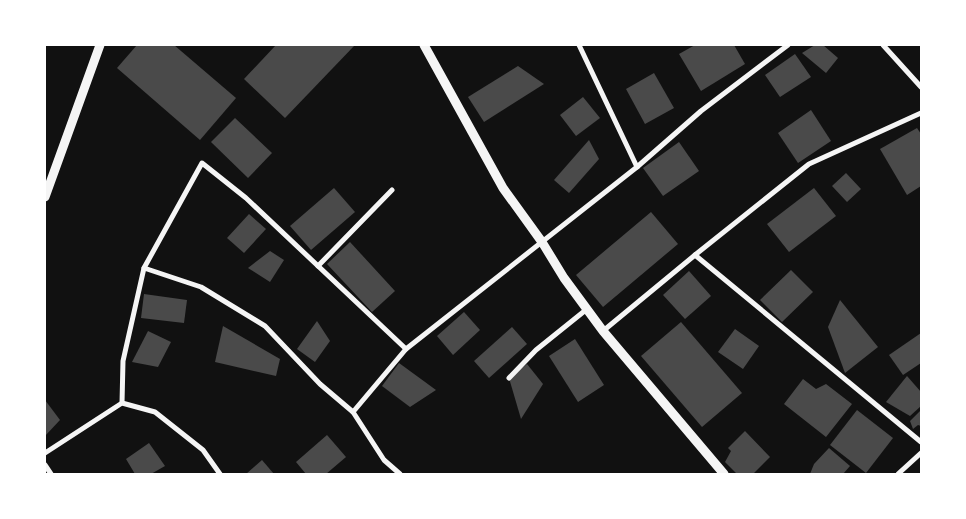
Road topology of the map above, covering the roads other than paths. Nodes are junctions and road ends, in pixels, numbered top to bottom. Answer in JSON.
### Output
{"nodes":[{"id":1,"x":100,"y":45,"type":"edge"},
{"id":2,"x":424,"y":45,"type":"edge"},
{"id":3,"x":579,"y":45,"type":"edge"},
{"id":4,"x":788,"y":45,"type":"edge"},
{"id":5,"x":884,"y":45,"type":"edge"},
{"id":6,"x":921,"y":87,"type":"edge"},
{"id":7,"x":921,"y":113,"type":"edge"},
{"id":8,"x":637,"y":167,"type":"junction"},
{"id":9,"x":392,"y":190,"type":"dead end"},
{"id":10,"x":45,"y":197,"type":"edge"},
{"id":11,"x":542,"y":242,"type":"junction"},
{"id":12,"x":695,"y":255,"type":"junction"},
{"id":13,"x":318,"y":266,"type":"junction"},
{"id":14,"x":144,"y":268,"type":"junction"},
{"id":15,"x":587,"y":309,"type":"junction"},
{"id":16,"x":603,"y":331,"type":"junction"},
{"id":17,"x":406,"y":349,"type":"junction"},
{"id":18,"x":509,"y":378,"type":"dead end"},
{"id":19,"x":122,"y":403,"type":"junction"},
{"id":20,"x":353,"y":412,"type":"junction"},
{"id":21,"x":921,"y":442,"type":"edge"},
{"id":22,"x":45,"y":453,"type":"edge"},
{"id":23,"x":921,"y":453,"type":"edge"},
{"id":24,"x":45,"y":465,"type":"edge"},
{"id":25,"x":51,"y":474,"type":"edge"},
{"id":26,"x":220,"y":474,"type":"edge"},
{"id":27,"x":400,"y":474,"type":"edge"},
{"id":28,"x":724,"y":474,"type":"edge"},
{"id":29,"x":898,"y":474,"type":"edge"}],
"edges":[{"from":1,"to":10,"type":"street"},
{"from":2,"to":11,"type":"street"},
{"from":3,"to":8,"type":"street"},
{"from":4,"to":8,"type":"street"},
{"from":5,"to":6,"type":"street"},
{"from":7,"to":12,"type":"street"},
{"from":8,"to":11,"type":"street"},
{"from":9,"to":13,"type":"street"},
{"from":11,"to":15,"type":"street"},
{"from":11,"to":17,"type":"street"},
{"from":12,"to":16,"type":"street"},
{"from":12,"to":21,"type":"street"},
{"from":13,"to":14,"type":"street"},
{"from":13,"to":17,"type":"street"},
{"from":14,"to":19,"type":"street"},
{"from":14,"to":20,"type":"street"},
{"from":15,"to":16,"type":"street"},
{"from":15,"to":18,"type":"street"},
{"from":16,"to":28,"type":"street"},
{"from":17,"to":20,"type":"street"},
{"from":19,"to":22,"type":"street"},
{"from":19,"to":26,"type":"street"},
{"from":20,"to":27,"type":"street"},
{"from":23,"to":29,"type":"street"},
{"from":24,"to":25,"type":"street"}]}
